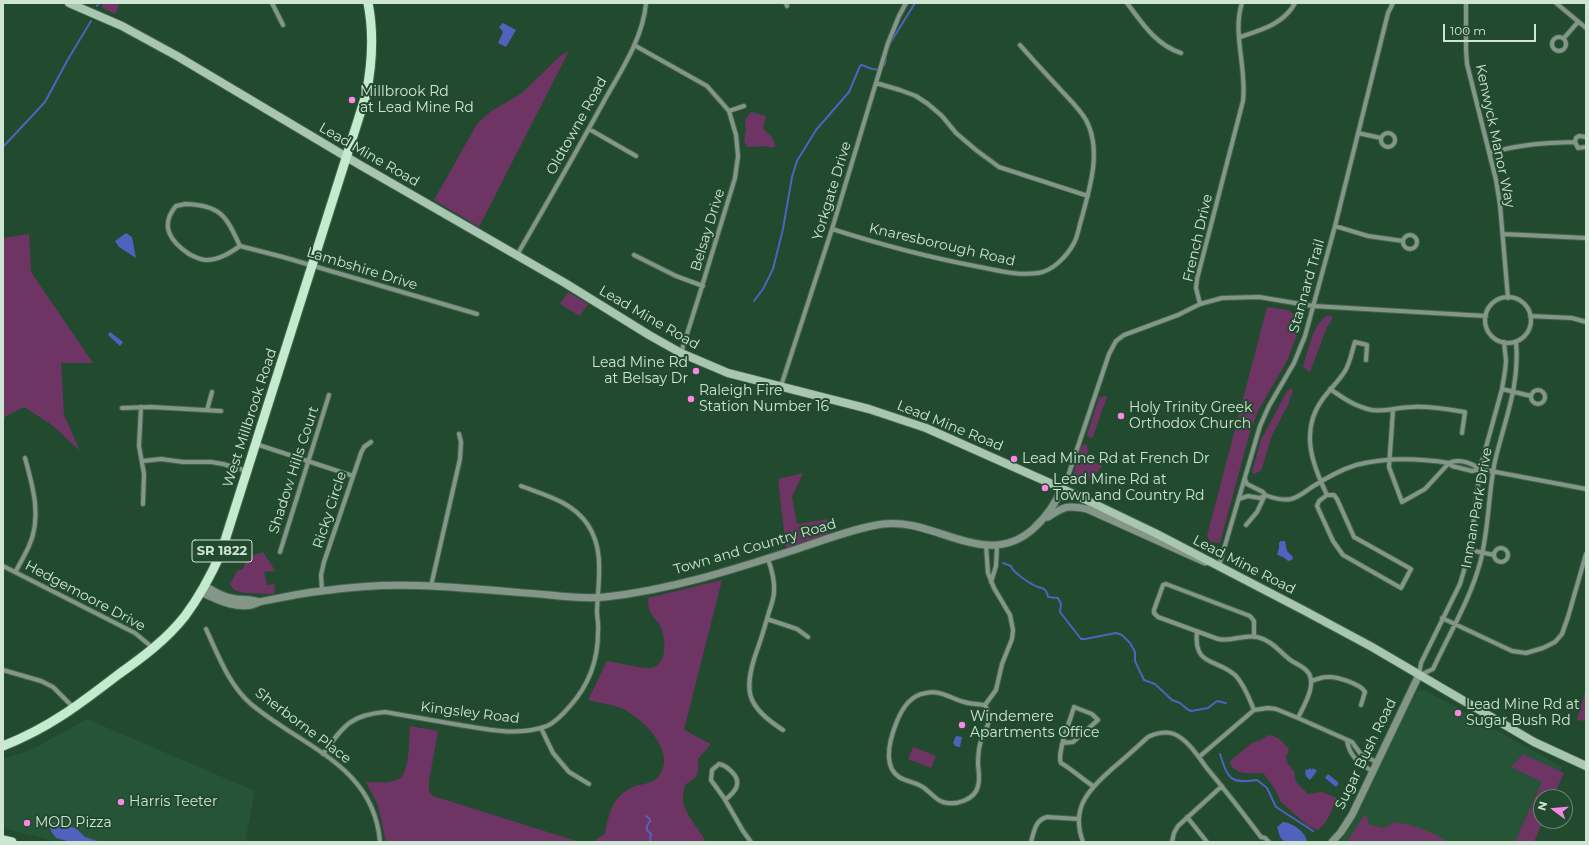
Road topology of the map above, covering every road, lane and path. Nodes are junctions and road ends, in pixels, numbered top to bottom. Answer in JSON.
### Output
{"nodes":[{"id":1,"x":69,"y":3,"type":"edge"},
{"id":2,"x":272,"y":3,"type":"edge"},
{"id":3,"x":368,"y":3,"type":"edge"},
{"id":4,"x":646,"y":3,"type":"edge"},
{"id":5,"x":906,"y":3,"type":"edge"},
{"id":6,"x":1127,"y":3,"type":"edge"},
{"id":7,"x":1242,"y":3,"type":"edge"},
{"id":8,"x":1295,"y":3,"type":"edge"},
{"id":9,"x":1392,"y":3,"type":"edge"},
{"id":10,"x":1466,"y":3,"type":"edge"},
{"id":11,"x":1556,"y":3,"type":"edge"},
{"id":12,"x":1578,"y":22,"type":"junction"},
{"id":13,"x":283,"y":25,"type":"dead end"},
{"id":14,"x":1586,"y":28,"type":"edge"},
{"id":15,"x":1240,"y":36,"type":"junction"},
{"id":16,"x":1564,"y":38,"type":"dead end"},
{"id":17,"x":634,"y":45,"type":"junction"},
{"id":18,"x":1020,"y":45,"type":"dead end"},
{"id":19,"x":1181,"y":54,"type":"dead end"},
{"id":20,"x":876,"y":83,"type":"junction"},
{"id":21,"x":744,"y":106,"type":"dead end"},
{"id":22,"x":729,"y":111,"type":"junction"},
{"id":23,"x":589,"y":129,"type":"junction"},
{"id":24,"x":1358,"y":133,"type":"junction"},
{"id":25,"x":1586,"y":137,"type":"edge"},
{"id":26,"x":1382,"y":138,"type":"dead end"},
{"id":27,"x":1575,"y":142,"type":"junction"},
{"id":28,"x":1586,"y":147,"type":"edge"},
{"id":29,"x":1490,"y":153,"type":"junction"},
{"id":30,"x":636,"y":156,"type":"dead end"},
{"id":31,"x":347,"y":157,"type":"junction"},
{"id":32,"x":1088,"y":196,"type":"junction"},
{"id":33,"x":1335,"y":226,"type":"junction"},
{"id":34,"x":832,"y":229,"type":"junction"},
{"id":35,"x":1503,"y":234,"type":"junction"},
{"id":36,"x":1586,"y":238,"type":"edge"},
{"id":37,"x":1403,"y":241,"type":"dead end"},
{"id":38,"x":240,"y":246,"type":"junction"},
{"id":39,"x":517,"y":255,"type":"junction"},
{"id":40,"x":634,"y":255,"type":"dead end"},
{"id":41,"x":313,"y":266,"type":"junction"},
{"id":42,"x":703,"y":286,"type":"junction"},
{"id":43,"x":1508,"y":298,"type":"junction"},
{"id":44,"x":1200,"y":304,"type":"junction"},
{"id":45,"x":1313,"y":306,"type":"junction"},
{"id":46,"x":477,"y":314,"type":"dead end"},
{"id":47,"x":1486,"y":316,"type":"junction"},
{"id":48,"x":1530,"y":316,"type":"junction"},
{"id":49,"x":1586,"y":322,"type":"edge"},
{"id":50,"x":1504,"y":342,"type":"junction"},
{"id":51,"x":1516,"y":342,"type":"junction"},
{"id":52,"x":681,"y":353,"type":"junction"},
{"id":53,"x":1366,"y":360,"type":"dead end"},
{"id":54,"x":781,"y":387,"type":"junction"},
{"id":55,"x":1330,"y":389,"type":"junction"},
{"id":56,"x":1502,"y":389,"type":"junction"},
{"id":57,"x":212,"y":392,"type":"dead end"},
{"id":58,"x":1514,"y":392,"type":"junction"},
{"id":59,"x":330,"y":395,"type":"dead end"},
{"id":60,"x":1531,"y":396,"type":"dead end"},
{"id":61,"x":141,"y":407,"type":"junction"},
{"id":62,"x":122,"y":408,"type":"dead end"},
{"id":63,"x":207,"y":410,"type":"junction"},
{"id":64,"x":1393,"y":410,"type":"junction"},
{"id":65,"x":221,"y":411,"type":"dead end"},
{"id":66,"x":1462,"y":433,"type":"dead end"},
{"id":67,"x":458,"y":434,"type":"dead end"},
{"id":68,"x":371,"y":442,"type":"dead end"},
{"id":69,"x":256,"y":444,"type":"junction"},
{"id":70,"x":25,"y":458,"type":"dead end"},
{"id":71,"x":1389,"y":459,"type":"junction"},
{"id":72,"x":142,"y":461,"type":"junction"},
{"id":73,"x":309,"y":462,"type":"junction"},
{"id":74,"x":1449,"y":463,"type":"junction"},
{"id":75,"x":1480,"y":468,"type":"junction"},
{"id":76,"x":1493,"y":471,"type":"junction"},
{"id":77,"x":247,"y":472,"type":"junction"},
{"id":78,"x":353,"y":476,"type":"junction"},
{"id":79,"x":1245,"y":479,"type":"junction"},
{"id":80,"x":1321,"y":482,"type":"junction"},
{"id":81,"x":521,"y":486,"type":"dead end"},
{"id":82,"x":1062,"y":488,"type":"junction"},
{"id":83,"x":1586,"y":489,"type":"edge"},
{"id":84,"x":1264,"y":495,"type":"junction"},
{"id":85,"x":1327,"y":495,"type":"junction"},
{"id":86,"x":1239,"y":499,"type":"junction"},
{"id":87,"x":143,"y":504,"type":"dead end"},
{"id":88,"x":1246,"y":525,"type":"dead end"},
{"id":89,"x":1035,"y":527,"type":"junction"},
{"id":90,"x":986,"y":545,"type":"junction"},
{"id":91,"x":997,"y":545,"type":"junction"},
{"id":92,"x":1470,"y":550,"type":"junction"},
{"id":93,"x":280,"y":552,"type":"dead end"},
{"id":94,"x":1482,"y":552,"type":"junction"},
{"id":95,"x":1586,"y":554,"type":"edge"},
{"id":96,"x":1494,"y":555,"type":"dead end"},
{"id":97,"x":768,"y":559,"type":"junction"},
{"id":98,"x":3,"y":566,"type":"edge"},
{"id":99,"x":1219,"y":566,"type":"junction"},
{"id":100,"x":16,"y":571,"type":"junction"},
{"id":101,"x":1237,"y":575,"type":"junction"},
{"id":102,"x":991,"y":582,"type":"junction"},
{"id":103,"x":431,"y":586,"type":"junction"},
{"id":104,"x":203,"y":589,"type":"junction"},
{"id":105,"x":322,"y":591,"type":"junction"},
{"id":106,"x":599,"y":598,"type":"junction"},
{"id":107,"x":1442,"y":618,"type":"junction"},
{"id":108,"x":767,"y":619,"type":"junction"},
{"id":109,"x":1455,"y":624,"type":"junction"},
{"id":110,"x":206,"y":629,"type":"dead end"},
{"id":111,"x":1197,"y":631,"type":"junction"},
{"id":112,"x":808,"y":637,"type":"dead end"},
{"id":113,"x":1254,"y":637,"type":"junction"},
{"id":114,"x":153,"y":648,"type":"junction"},
{"id":115,"x":3,"y":670,"type":"edge"},
{"id":116,"x":1419,"y":676,"type":"junction"},
{"id":117,"x":1312,"y":682,"type":"junction"},
{"id":118,"x":985,"y":705,"type":"junction"},
{"id":119,"x":1361,"y":705,"type":"dead end"},
{"id":120,"x":74,"y":708,"type":"junction"},
{"id":121,"x":1254,"y":710,"type":"junction"},
{"id":122,"x":1298,"y":718,"type":"junction"},
{"id":123,"x":541,"y":728,"type":"junction"},
{"id":124,"x":783,"y":730,"type":"dead end"},
{"id":125,"x":1347,"y":741,"type":"junction"},
{"id":126,"x":1063,"y":743,"type":"junction"},
{"id":127,"x":3,"y":746,"type":"edge"},
{"id":128,"x":323,"y":754,"type":"junction"},
{"id":129,"x":1199,"y":757,"type":"junction"},
{"id":130,"x":1376,"y":762,"type":"junction"},
{"id":131,"x":1586,"y":766,"type":"edge"},
{"id":132,"x":1372,"y":770,"type":"junction"},
{"id":133,"x":589,"y":784,"type":"dead end"},
{"id":134,"x":1093,"y":786,"type":"junction"},
{"id":135,"x":1222,"y":786,"type":"junction"},
{"id":136,"x":725,"y":800,"type":"junction"},
{"id":137,"x":1187,"y":817,"type":"junction"},
{"id":138,"x":1078,"y":819,"type":"junction"},
{"id":139,"x":1261,"y":837,"type":"junction"},
{"id":140,"x":3,"y":840,"type":"edge"},
{"id":141,"x":12,"y":842,"type":"edge"},
{"id":142,"x":380,"y":842,"type":"edge"},
{"id":143,"x":751,"y":842,"type":"edge"},
{"id":144,"x":1031,"y":842,"type":"edge"},
{"id":145,"x":1083,"y":842,"type":"edge"},
{"id":146,"x":1172,"y":842,"type":"edge"},
{"id":147,"x":1207,"y":842,"type":"edge"},
{"id":148,"x":1261,"y":842,"type":"edge"},
{"id":149,"x":1269,"y":842,"type":"edge"},
{"id":150,"x":1332,"y":842,"type":"edge"}],
"edges":[{"from":1,"to":31,"type":"main road","name":"Lead Mine Road"},
{"from":2,"to":13,"type":"street"},
{"from":3,"to":31,"type":"main road","name":"West Millbrook Road","number":"SR 1822"},
{"from":4,"to":17,"type":"street","name":"Oldtowne Road"},
{"from":5,"to":20,"type":"street","name":"Yorkgate Drive"},
{"from":6,"to":19,"type":"street"},
{"from":7,"to":15,"type":"street","name":"French Drive"},
{"from":8,"to":15,"type":"street"},
{"from":9,"to":24,"type":"street","name":"Stannard Trail"},
{"from":10,"to":29,"type":"street","name":"Kenwyck Manor Way"},
{"from":11,"to":12,"type":"street"},
{"from":12,"to":14,"type":"street"},
{"from":12,"to":16,"type":"street"},
{"from":15,"to":44,"type":"street","name":"French Drive"},
{"from":17,"to":22,"type":"street","name":"Belsay Drive"},
{"from":17,"to":23,"type":"street","name":"Oldtowne Road"},
{"from":18,"to":32,"type":"street","name":"Knaresborough Road"},
{"from":20,"to":32,"type":"street"},
{"from":20,"to":34,"type":"street","name":"Yorkgate Drive"},
{"from":21,"to":22,"type":"street"},
{"from":22,"to":42,"type":"street","name":"Belsay Drive"},
{"from":23,"to":30,"type":"street"},
{"from":23,"to":39,"type":"street","name":"Oldtowne Road"},
{"from":24,"to":26,"type":"street"},
{"from":24,"to":33,"type":"street","name":"Stannard Trail"},
{"from":25,"to":27,"type":"street"},
{"from":27,"to":28,"type":"street"},
{"from":27,"to":29,"type":"street"},
{"from":29,"to":35,"type":"street","name":"Kenwyck Manor Way"},
{"from":31,"to":39,"type":"main road","name":"Lead Mine Road"},
{"from":31,"to":41,"type":"main road","name":"West Millbrook Road","number":"SR 1822"},
{"from":32,"to":34,"type":"street","name":"Knaresborough Road"},
{"from":33,"to":37,"type":"street"},
{"from":33,"to":45,"type":"street","name":"Stannard Trail"},
{"from":34,"to":54,"type":"street","name":"Yorkgate Drive"},
{"from":35,"to":36,"type":"street"},
{"from":35,"to":43,"type":"street","name":"Kenwyck Manor Way"},
{"from":38,"to":38,"type":"street"},
{"from":38,"to":41,"type":"street","name":"Lambshire Drive"},
{"from":39,"to":52,"type":"main road","name":"Lead Mine Road"},
{"from":40,"to":42,"type":"street"},
{"from":41,"to":46,"type":"street","name":"Lambshire Drive"},
{"from":41,"to":69,"type":"main road","name":"West Millbrook Road","number":"SR 1822"},
{"from":42,"to":52,"type":"street","name":"Belsay Drive"},
{"from":43,"to":47,"type":"street"},
{"from":43,"to":48,"type":"street"},
{"from":44,"to":45,"type":"street"},
{"from":44,"to":82,"type":"street","name":"French Drive"},
{"from":45,"to":47,"type":"street"},
{"from":45,"to":79,"type":"street","name":"Stannard Trail"},
{"from":47,"to":50,"type":"street"},
{"from":48,"to":49,"type":"street"},
{"from":48,"to":51,"type":"street"},
{"from":50,"to":51,"type":"street"},
{"from":50,"to":56,"type":"street","name":"Inman Park Drive"},
{"from":51,"to":58,"type":"street","name":"Inman Park Drive"},
{"from":52,"to":54,"type":"main road","name":"Lead Mine Road"},
{"from":53,"to":55,"type":"street"},
{"from":54,"to":82,"type":"main road","name":"Lead Mine Road"},
{"from":55,"to":64,"type":"street"},
{"from":55,"to":80,"type":"street"},
{"from":56,"to":58,"type":"street"},
{"from":56,"to":75,"type":"street","name":"Inman Park Drive"},
{"from":57,"to":63,"type":"street"},
{"from":58,"to":60,"type":"street"},
{"from":58,"to":76,"type":"street","name":"Inman Park Drive"},
{"from":59,"to":73,"type":"street","name":"Shadow Hills Court"},
{"from":61,"to":62,"type":"street"},
{"from":61,"to":63,"type":"street"},
{"from":61,"to":72,"type":"street"},
{"from":63,"to":65,"type":"street"},
{"from":64,"to":66,"type":"street"},
{"from":64,"to":71,"type":"street"},
{"from":67,"to":103,"type":"street"},
{"from":68,"to":78,"type":"street","name":"Ricky Circle"},
{"from":69,"to":73,"type":"street"},
{"from":69,"to":77,"type":"main road","name":"West Millbrook Road","number":"SR 1822"},
{"from":70,"to":100,"type":"street"},
{"from":71,"to":74,"type":"street"},
{"from":71,"to":74,"type":"street"},
{"from":71,"to":80,"type":"street"},
{"from":72,"to":77,"type":"street"},
{"from":72,"to":87,"type":"street"},
{"from":73,"to":78,"type":"street"},
{"from":73,"to":93,"type":"street","name":"Shadow Hills Court"},
{"from":74,"to":75,"type":"street"},
{"from":74,"to":75,"type":"street"},
{"from":75,"to":76,"type":"street"},
{"from":75,"to":92,"type":"street","name":"Inman Park Drive"},
{"from":76,"to":83,"type":"street"},
{"from":76,"to":94,"type":"street","name":"Inman Park Drive"},
{"from":77,"to":104,"type":"main road","name":"West Millbrook Road","number":"SR 1822"},
{"from":78,"to":105,"type":"street","name":"Ricky Circle"},
{"from":79,"to":84,"type":"street"},
{"from":79,"to":86,"type":"street","name":"Stannard Trail"},
{"from":80,"to":84,"type":"street"},
{"from":80,"to":85,"type":"street"},
{"from":81,"to":106,"type":"street","name":"Kingsley Road"},
{"from":82,"to":89,"type":"street","name":"Town and Country Road"},
{"from":82,"to":99,"type":"main road","name":"Lead Mine Road"},
{"from":84,"to":86,"type":"street"},
{"from":84,"to":88,"type":"street"},
{"from":85,"to":85,"type":"street"},
{"from":86,"to":99,"type":"street","name":"Stannard Trail"},
{"from":89,"to":91,"type":"street","name":"Town and Country Road"},
{"from":89,"to":101,"type":"street"},
{"from":90,"to":91,"type":"street","name":"Town and Country Road"},
{"from":90,"to":97,"type":"street","name":"Town and Country Road"},
{"from":90,"to":102,"type":"street"},
{"from":91,"to":102,"type":"street"},
{"from":92,"to":94,"type":"street"},
{"from":92,"to":107,"type":"street","name":"Inman Park Drive"},
{"from":94,"to":96,"type":"street"},
{"from":94,"to":109,"type":"street","name":"Inman Park Drive"},
{"from":95,"to":109,"type":"street"},
{"from":97,"to":106,"type":"street","name":"Town and Country Road"},
{"from":97,"to":108,"type":"street"},
{"from":98,"to":100,"type":"street","name":"Hedgemoore Drive"},
{"from":99,"to":101,"type":"main road","name":"Lead Mine Road"},
{"from":100,"to":114,"type":"street","name":"Hedgemoore Drive"},
{"from":101,"to":116,"type":"main road","name":"Lead Mine Road"},
{"from":102,"to":118,"type":"street"},
{"from":103,"to":105,"type":"street","name":"Town and Country Road"},
{"from":103,"to":106,"type":"street","name":"Town and Country Road"},
{"from":104,"to":105,"type":"street","name":"Town and Country Road"},
{"from":104,"to":114,"type":"main road","name":"West Millbrook Road","number":"SR 1822"},
{"from":106,"to":123,"type":"street","name":"Kingsley Road"},
{"from":107,"to":109,"type":"street"},
{"from":107,"to":116,"type":"street","name":"Inman Park Drive"},
{"from":108,"to":112,"type":"street"},
{"from":108,"to":124,"type":"street"},
{"from":109,"to":116,"type":"street","name":"Inman Park Drive"},
{"from":110,"to":128,"type":"street","name":"Sherborne Place"},
{"from":111,"to":113,"type":"street"},
{"from":111,"to":113,"type":"street"},
{"from":111,"to":121,"type":"street"},
{"from":113,"to":117,"type":"street"},
{"from":114,"to":120,"type":"main road","name":"West Millbrook Road","number":"SR 1822"},
{"from":115,"to":120,"type":"street"},
{"from":116,"to":130,"type":"street","name":"Sugar Bush Road"},
{"from":116,"to":131,"type":"main road","name":"Lead Mine Road"},
{"from":117,"to":119,"type":"street"},
{"from":117,"to":122,"type":"street"},
{"from":118,"to":118,"type":"street"},
{"from":120,"to":127,"type":"main road","name":"West Millbrook Road","number":"SR 1822"},
{"from":121,"to":122,"type":"street"},
{"from":121,"to":129,"type":"street"},
{"from":122,"to":125,"type":"street"},
{"from":123,"to":128,"type":"street","name":"Kingsley Road"},
{"from":123,"to":133,"type":"street"},
{"from":125,"to":130,"type":"street"},
{"from":125,"to":132,"type":"street"},
{"from":126,"to":126,"type":"street"},
{"from":126,"to":134,"type":"street"},
{"from":128,"to":142,"type":"street","name":"Sherborne Place"},
{"from":129,"to":134,"type":"street"},
{"from":129,"to":135,"type":"street"},
{"from":130,"to":132,"type":"street","name":"Sugar Bush Road"},
{"from":132,"to":150,"type":"street","name":"Sugar Bush Road"},
{"from":134,"to":138,"type":"street"},
{"from":135,"to":137,"type":"street"},
{"from":135,"to":139,"type":"street"},
{"from":136,"to":136,"type":"street"},
{"from":136,"to":143,"type":"street"},
{"from":137,"to":146,"type":"street"},
{"from":137,"to":147,"type":"street"},
{"from":138,"to":144,"type":"street"},
{"from":138,"to":145,"type":"street"},
{"from":139,"to":148,"type":"street"},
{"from":139,"to":149,"type":"street"},
{"from":140,"to":141,"type":"main road"}]}
